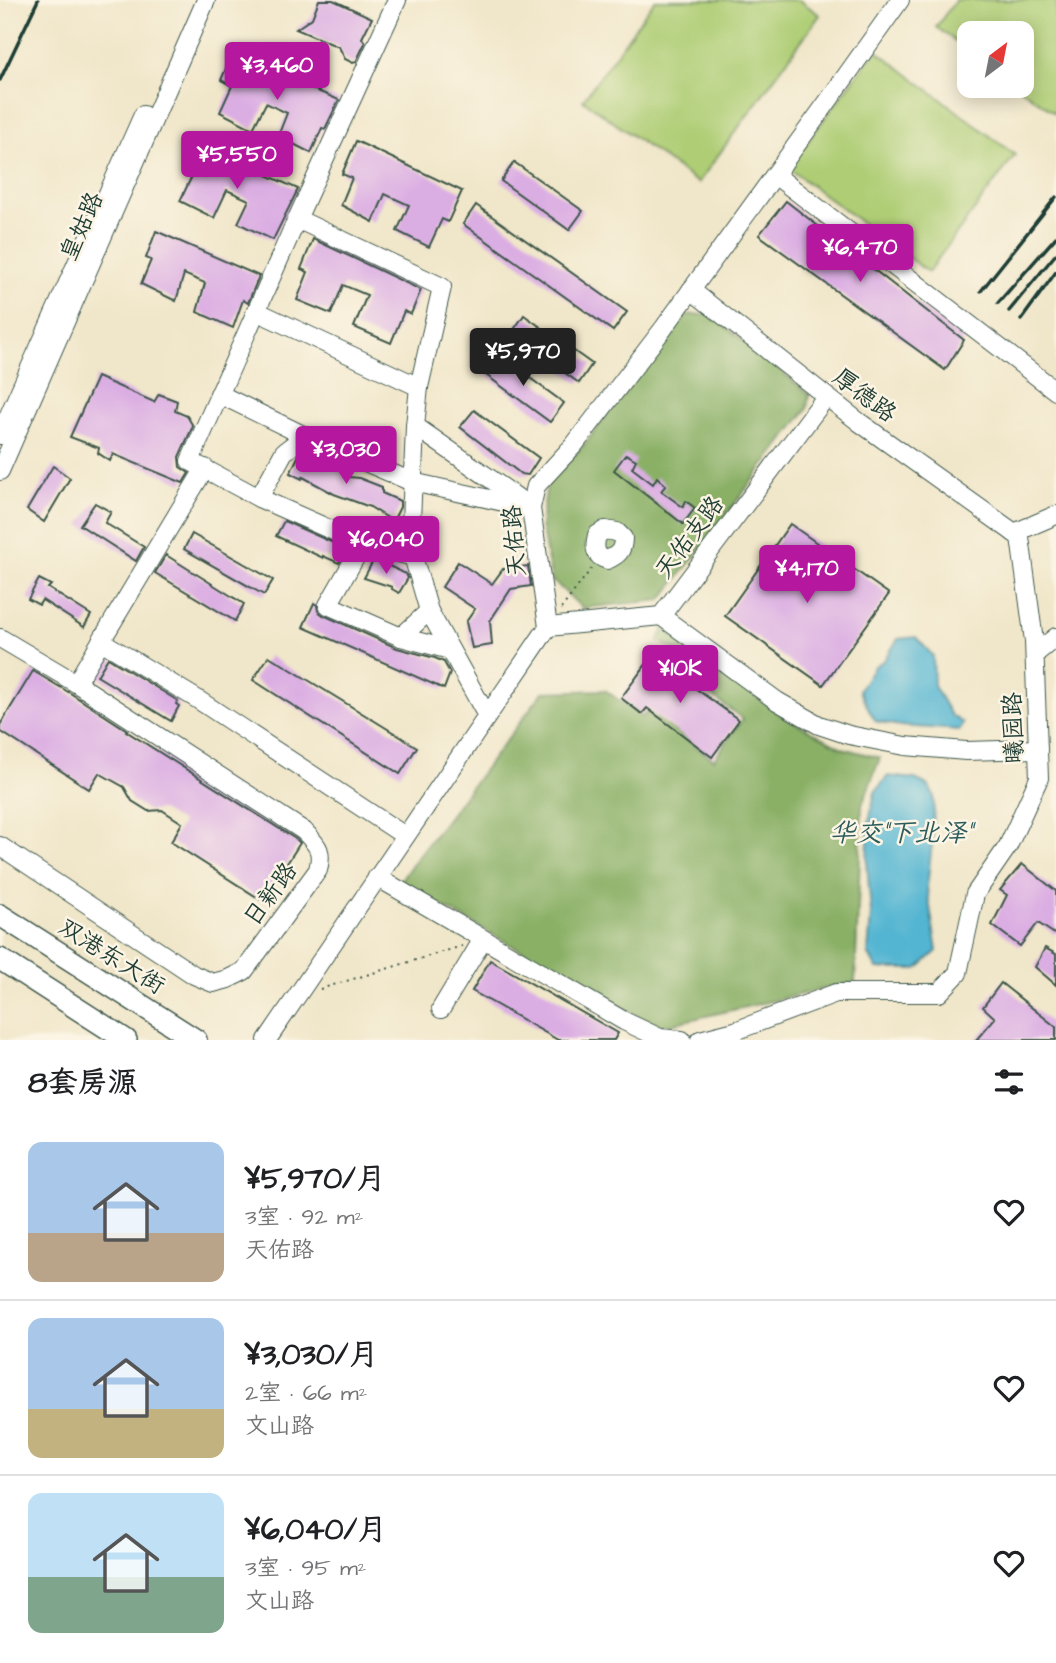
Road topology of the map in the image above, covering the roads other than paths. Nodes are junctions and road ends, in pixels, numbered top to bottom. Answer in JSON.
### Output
{"nodes":[{"id":1,"x":194,"y":0,"type":"edge"},
{"id":2,"x":206,"y":0,"type":"edge"},
{"id":3,"x":397,"y":0,"type":"edge"},
{"id":4,"x":900,"y":0,"type":"edge"},
{"id":5,"x":775,"y":175,"type":"junction"},
{"id":6,"x":297,"y":219,"type":"junction"},
{"id":7,"x":691,"y":290,"type":"junction"},
{"id":8,"x":256,"y":311,"type":"junction"},
{"id":9,"x":419,"y":387,"type":"junction"},
{"id":10,"x":1056,"y":391,"type":"edge"},
{"id":11,"x":219,"y":394,"type":"junction"},
{"id":12,"x":826,"y":397,"type":"junction"},
{"id":13,"x":415,"y":426,"type":"junction"},
{"id":14,"x":0,"y":435,"type":"edge"},
{"id":15,"x":305,"y":436,"type":"junction"},
{"id":16,"x":205,"y":468,"type":"junction"},
{"id":17,"x":0,"y":471,"type":"edge"},
{"id":18,"x":412,"y":482,"type":"junction"},
{"id":19,"x":259,"y":498,"type":"junction"},
{"id":20,"x":531,"y":508,"type":"junction"},
{"id":21,"x":1056,"y":515,"type":"edge"},
{"id":22,"x":1014,"y":533,"type":"junction"},
{"id":23,"x":363,"y":544,"type":"junction"},
{"id":24,"x":414,"y":557,"type":"junction"},
{"id":25,"x":429,"y":611,"type":"junction"},
{"id":26,"x":661,"y":616,"type":"junction"},
{"id":27,"x":548,"y":627,"type":"junction"},
{"id":28,"x":401,"y":637,"type":"junction"},
{"id":29,"x":1056,"y":637,"type":"edge"},
{"id":30,"x":0,"y":638,"type":"edge"},
{"id":31,"x":101,"y":641,"type":"junction"},
{"id":32,"x":450,"y":650,"type":"junction"},
{"id":33,"x":1035,"y":654,"type":"junction"},
{"id":34,"x":76,"y":683,"type":"junction"},
{"id":35,"x":487,"y":716,"type":"junction"},
{"id":36,"x":1038,"y":749,"type":"junction"},
{"id":37,"x":405,"y":836,"type":"junction"},
{"id":38,"x":0,"y":846,"type":"edge"},
{"id":39,"x":377,"y":877,"type":"junction"},
{"id":40,"x":0,"y":915,"type":"edge"},
{"id":41,"x":483,"y":939,"type":"junction"},
{"id":42,"x":0,"y":958,"type":"edge"},
{"id":43,"x":441,"y":1009,"type":"dead end"},
{"id":44,"x":270,"y":1036,"type":"edge"},
{"id":45,"x":126,"y":1040,"type":"edge"},
{"id":46,"x":196,"y":1040,"type":"edge"},
{"id":47,"x":681,"y":1040,"type":"edge"},
{"id":48,"x":700,"y":1040,"type":"edge"}],
"edges":[{"from":1,"to":14,"type":"street","name":"皇姑路"},
{"from":2,"to":17,"type":"street","name":"皇姑路"},
{"from":3,"to":6,"type":"street"},
{"from":4,"to":5,"type":"street","name":"天佑路"},
{"from":5,"to":7,"type":"street","name":"天佑路"},
{"from":5,"to":10,"type":"street"},
{"from":6,"to":8,"type":"street"},
{"from":6,"to":9,"type":"street"},
{"from":7,"to":12,"type":"street","name":"厚德路"},
{"from":7,"to":20,"type":"street","name":"天佑路"},
{"from":8,"to":9,"type":"street"},
{"from":8,"to":11,"type":"street"},
{"from":9,"to":13,"type":"street"},
{"from":11,"to":15,"type":"street"},
{"from":11,"to":16,"type":"street"},
{"from":12,"to":22,"type":"street","name":"厚德路"},
{"from":12,"to":26,"type":"street","name":"天佑支路"},
{"from":13,"to":18,"type":"street"},
{"from":13,"to":20,"type":"street"},
{"from":15,"to":18,"type":"street"},
{"from":15,"to":19,"type":"street"},
{"from":16,"to":19,"type":"street"},
{"from":16,"to":31,"type":"street"},
{"from":18,"to":20,"type":"street"},
{"from":18,"to":24,"type":"street"},
{"from":19,"to":23,"type":"street"},
{"from":20,"to":27,"type":"street","name":"天佑路"},
{"from":21,"to":22,"type":"street"},
{"from":22,"to":33,"type":"street","name":"曦园路"},
{"from":23,"to":24,"type":"street"},
{"from":23,"to":28,"type":"street"},
{"from":24,"to":25,"type":"street"},
{"from":25,"to":28,"type":"street"},
{"from":25,"to":32,"type":"street"},
{"from":26,"to":27,"type":"street","name":"天佑支路"},
{"from":26,"to":36,"type":"street"},
{"from":27,"to":35,"type":"street"},
{"from":28,"to":32,"type":"street"},
{"from":29,"to":33,"type":"street"},
{"from":30,"to":34,"type":"street","name":"日新路"},
{"from":31,"to":34,"type":"street"},
{"from":31,"to":37,"type":"street"},
{"from":32,"to":35,"type":"street"},
{"from":33,"to":36,"type":"street","name":"曦园路"},
{"from":34,"to":38,"type":"street","name":"日新路"},
{"from":35,"to":37,"type":"street"},
{"from":36,"to":48,"type":"street","name":"曦园路"},
{"from":37,"to":39,"type":"street"},
{"from":39,"to":41,"type":"street"},
{"from":39,"to":44,"type":"street"},
{"from":40,"to":46,"type":"main road","name":"双港东大街"},
{"from":41,"to":43,"type":"street"},
{"from":41,"to":47,"type":"street"},
{"from":42,"to":45,"type":"main road"}]}
